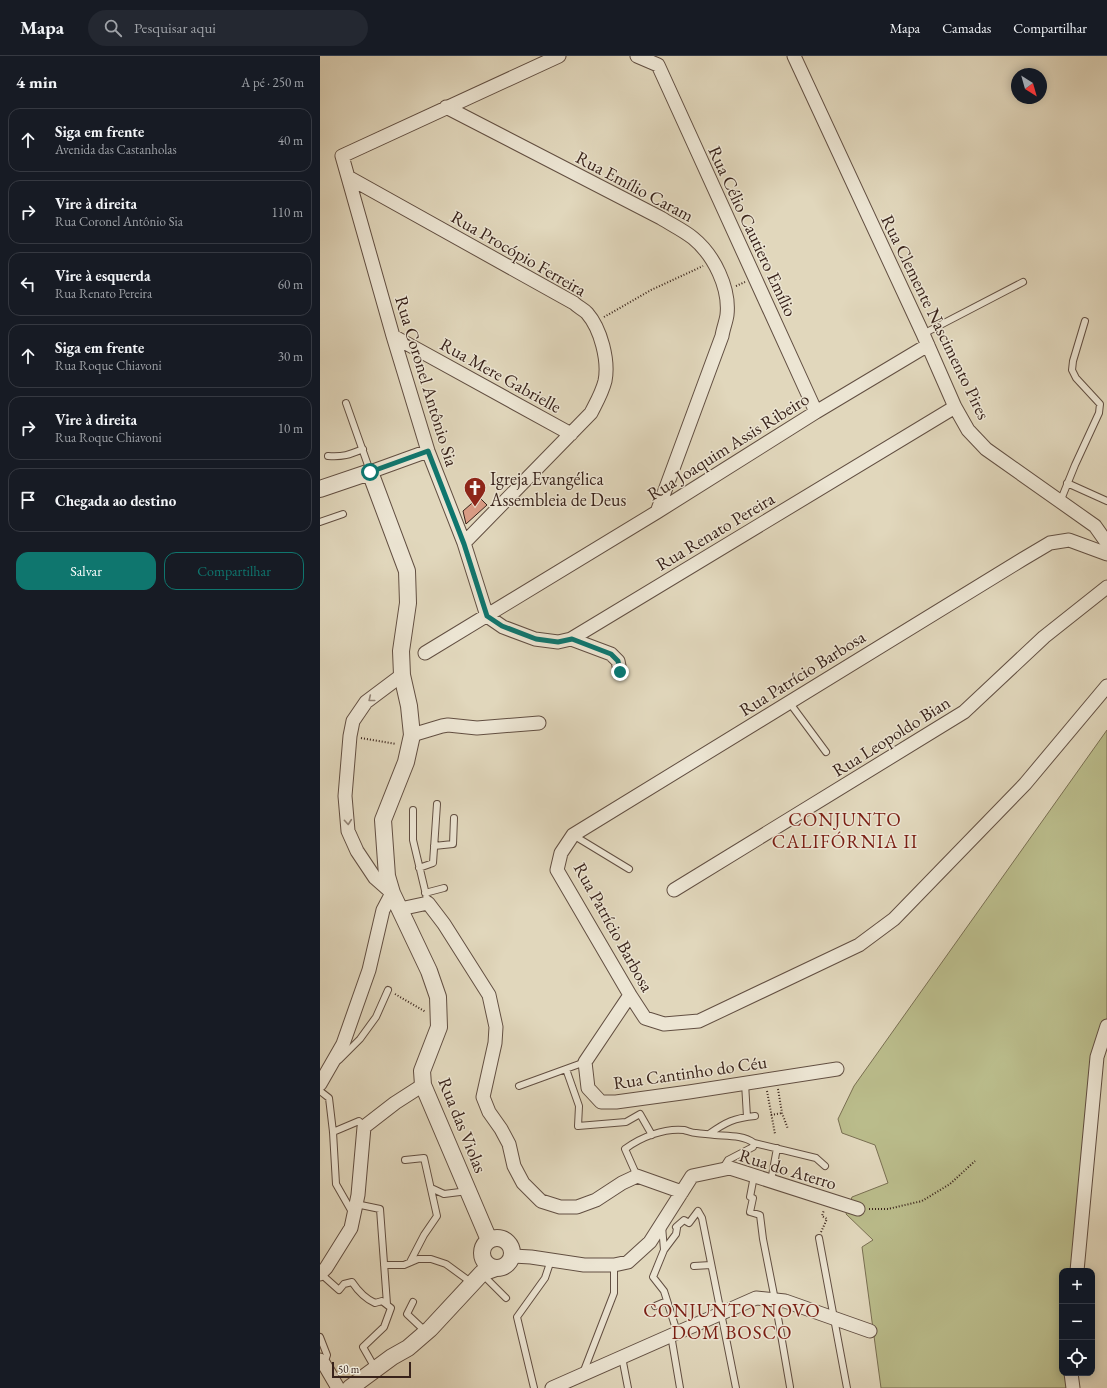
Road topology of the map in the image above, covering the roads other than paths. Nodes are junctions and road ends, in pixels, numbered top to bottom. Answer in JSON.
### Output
{"nodes":[{"id":1,"x":559,"y":56,"type":"edge"},
{"id":2,"x":637,"y":56,"type":"edge"},
{"id":3,"x":794,"y":56,"type":"edge"},
{"id":4,"x":659,"y":60,"type":"edge"},
{"id":5,"x":446,"y":107,"type":"junction"},
{"id":6,"x":348,"y":177,"type":"junction"},
{"id":7,"x":1023,"y":282,"type":"dead end"},
{"id":8,"x":1085,"y":321,"type":"dead end"},
{"id":9,"x":393,"y":336,"type":"junction"},
{"id":10,"x":925,"y":340,"type":"junction"},
{"id":11,"x":346,"y":403,"type":"dead end"},
{"id":12,"x":955,"y":407,"type":"junction"},
{"id":13,"x":816,"y":412,"type":"junction"},
{"id":14,"x":571,"y":434,"type":"junction"},
{"id":15,"x":363,"y":449,"type":"junction"},
{"id":16,"x":428,"y":451,"type":"junction"},
{"id":17,"x":328,"y":456,"type":"dead end"},
{"id":18,"x":370,"y":472,"type":"junction"},
{"id":19,"x":1067,"y":483,"type":"junction"},
{"id":20,"x":320,"y":489,"type":"edge"},
{"id":21,"x":1107,"y":500,"type":"edge"},
{"id":22,"x":1060,"y":502,"type":"junction"},
{"id":23,"x":657,"y":512,"type":"junction"},
{"id":24,"x":343,"y":514,"type":"dead end"},
{"id":25,"x":320,"y":522,"type":"edge"},
{"id":26,"x":1107,"y":543,"type":"edge"},
{"id":27,"x":464,"y":544,"type":"junction"},
{"id":28,"x":1107,"y":554,"type":"edge"},
{"id":29,"x":1107,"y":587,"type":"edge"},
{"id":30,"x":487,"y":616,"type":"junction"},
{"id":31,"x":572,"y":639,"type":"junction"},
{"id":32,"x":425,"y":653,"type":"dead end"},
{"id":33,"x":620,"y":672,"type":"dead end"},
{"id":34,"x":402,"y":675,"type":"junction"},
{"id":35,"x":1107,"y":686,"type":"edge"},
{"id":36,"x":789,"y":702,"type":"junction"},
{"id":37,"x":539,"y":723,"type":"dead end"},
{"id":38,"x":411,"y":741,"type":"junction"},
{"id":39,"x":826,"y":752,"type":"dead end"},
{"id":40,"x":437,"y":804,"type":"dead end"},
{"id":41,"x":413,"y":810,"type":"dead end"},
{"id":42,"x":454,"y":818,"type":"dead end"},
{"id":43,"x":573,"y":835,"type":"junction"},
{"id":44,"x":434,"y":846,"type":"junction"},
{"id":45,"x":420,"y":868,"type":"junction"},
{"id":46,"x":629,"y":869,"type":"dead end"},
{"id":47,"x":444,"y":888,"type":"dead end"},
{"id":48,"x":674,"y":890,"type":"dead end"},
{"id":49,"x":392,"y":893,"type":"junction"},
{"id":50,"x":427,"y":898,"type":"junction"},
{"id":51,"x":400,"y":910,"type":"junction"},
{"id":52,"x":388,"y":990,"type":"road end"},
{"id":53,"x":630,"y":996,"type":"junction"},
{"id":54,"x":1107,"y":1026,"type":"edge"},
{"id":55,"x":585,"y":1062,"type":"junction"},
{"id":56,"x":566,"y":1069,"type":"junction"},
{"id":57,"x":837,"y":1069,"type":"dead end"},
{"id":58,"x":327,"y":1072,"type":"junction"},
{"id":59,"x":745,"y":1083,"type":"junction"},
{"id":60,"x":320,"y":1084,"type":"edge"},
{"id":61,"x":423,"y":1085,"type":"junction"},
{"id":62,"x":519,"y":1086,"type":"dead end"},
{"id":63,"x":320,"y":1091,"type":"edge"},
{"id":64,"x":755,"y":1116,"type":"dead end"},
{"id":65,"x":747,"y":1117,"type":"junction"},
{"id":66,"x":364,"y":1127,"type":"junction"},
{"id":67,"x":333,"y":1132,"type":"junction"},
{"id":68,"x":709,"y":1134,"type":"junction"},
{"id":69,"x":652,"y":1135,"type":"junction"},
{"id":70,"x":754,"y":1143,"type":"junction"},
{"id":71,"x":776,"y":1148,"type":"junction"},
{"id":72,"x":405,"y":1160,"type":"dead end"},
{"id":73,"x":825,"y":1166,"type":"dead end"},
{"id":74,"x":722,"y":1170,"type":"junction"},
{"id":75,"x":637,"y":1176,"type":"junction"},
{"id":76,"x":754,"y":1176,"type":"junction"},
{"id":77,"x":771,"y":1181,"type":"junction"},
{"id":78,"x":431,"y":1188,"type":"junction"},
{"id":79,"x":468,"y":1190,"type":"junction"},
{"id":80,"x":682,"y":1192,"type":"junction"},
{"id":81,"x":858,"y":1209,"type":"road end"},
{"id":82,"x":355,"y":1210,"type":"junction"},
{"id":83,"x":662,"y":1224,"type":"junction"},
{"id":84,"x":819,"y":1238,"type":"road end"},
{"id":85,"x":492,"y":1239,"type":"junction"},
{"id":86,"x":664,"y":1250,"type":"junction"},
{"id":87,"x":512,"y":1256,"type":"junction"},
{"id":88,"x":551,"y":1260,"type":"junction"},
{"id":89,"x":410,"y":1262,"type":"junction"},
{"id":90,"x":384,"y":1265,"type":"junction"},
{"id":91,"x":614,"y":1265,"type":"junction"},
{"id":92,"x":711,"y":1265,"type":"junction"},
{"id":93,"x":694,"y":1266,"type":"dead end"},
{"id":94,"x":1077,"y":1268,"type":"edge"},
{"id":95,"x":483,"y":1271,"type":"junction"},
{"id":96,"x":320,"y":1274,"type":"edge"},
{"id":97,"x":506,"y":1298,"type":"dead end"},
{"id":98,"x":775,"y":1300,"type":"junction"},
{"id":99,"x":667,"y":1301,"type":"junction"},
{"id":100,"x":413,"y":1302,"type":"dead end"},
{"id":101,"x":386,"y":1304,"type":"junction"},
{"id":102,"x":655,"y":1306,"type":"dead end"},
{"id":103,"x":721,"y":1313,"type":"junction"},
{"id":104,"x":834,"y":1318,"type":"junction"},
{"id":105,"x":870,"y":1331,"type":"dead end"},
{"id":106,"x":426,"y":1332,"type":"junction"},
{"id":107,"x":674,"y":1334,"type":"junction"},
{"id":108,"x":320,"y":1337,"type":"edge"},
{"id":109,"x":622,"y":1357,"type":"junction"},
{"id":110,"x":322,"y":1362,"type":"edge"},
{"id":111,"x":376,"y":1369,"type":"junction"},
{"id":112,"x":582,"y":1374,"type":"junction"},
{"id":113,"x":1071,"y":1376,"type":"edge"},
{"id":114,"x":790,"y":1387,"type":"dead end"},
{"id":115,"x":338,"y":1388,"type":"edge"},
{"id":116,"x":350,"y":1388,"type":"edge"},
{"id":117,"x":534,"y":1388,"type":"edge"},
{"id":118,"x":552,"y":1388,"type":"edge"},
{"id":119,"x":628,"y":1388,"type":"edge"},
{"id":120,"x":680,"y":1388,"type":"edge"},
{"id":121,"x":736,"y":1388,"type":"edge"},
{"id":122,"x":846,"y":1388,"type":"edge"},
{"id":123,"x":1073,"y":1388,"type":"edge"}],
"edges":[{"from":1,"to":5,"type":"street"},
{"from":2,"to":4,"type":"street","name":"Rua Célio Cautiero Emílio"},
{"from":3,"to":10,"type":"street","name":"Rua Clemente Nascimento Pires"},
{"from":4,"to":13,"type":"street","name":"Rua Célio Cautiero Emílio"},
{"from":5,"to":6,"type":"street","name":"Rua Coronel Antônio Sia"},
{"from":5,"to":23,"type":"street","name":"Rua Emílio Caram"},
{"from":6,"to":9,"type":"street","name":"Rua Coronel Antônio Sia"},
{"from":6,"to":14,"type":"street","name":"Rua Procópio Ferreira"},
{"from":7,"to":10,"type":"lane"},
{"from":8,"to":19,"type":"lane"},
{"from":9,"to":14,"type":"street","name":"Rua Mere Gabrielle"},
{"from":9,"to":16,"type":"street","name":"Rua Coronel Antônio Sia"},
{"from":10,"to":12,"type":"street","name":"Rua Clemente Nascimento Pires"},
{"from":10,"to":13,"type":"street","name":"Rua Joaquim Assis Ribeiro"},
{"from":11,"to":15,"type":"lane"},
{"from":12,"to":22,"type":"street","name":"Rua Clemente Nascimento Pires"},
{"from":12,"to":31,"type":"street","name":"Rua Renato Pereira"},
{"from":13,"to":23,"type":"street","name":"Rua Joaquim Assis Ribeiro"},
{"from":14,"to":27,"type":"street","name":"Rua Procópio Ferreira"},
{"from":15,"to":17,"type":"lane"},
{"from":15,"to":18,"type":"lane"},
{"from":16,"to":18,"type":"street"},
{"from":16,"to":27,"type":"street","name":"Rua Coronel Antônio Sia"},
{"from":18,"to":20,"type":"street"},
{"from":18,"to":34,"type":"street","name":"Rua das Violas"},
{"from":19,"to":21,"type":"lane"},
{"from":19,"to":22,"type":"lane"},
{"from":22,"to":26,"type":"street","name":"Rua Clemente Nascimento Pires"},
{"from":23,"to":30,"type":"street","name":"Rua Joaquim Assis Ribeiro"},
{"from":24,"to":25,"type":"lane"},
{"from":27,"to":30,"type":"street","name":"Rua Coronel Antônio Sia"},
{"from":28,"to":36,"type":"street","name":"Rua Patrício Barbosa"},
{"from":29,"to":48,"type":"street","name":"Rua Leopoldo Bian"},
{"from":30,"to":31,"type":"street","name":"Rua Renato Pereira"},
{"from":30,"to":32,"type":"street","name":"Rua Joaquim Assis Ribeiro"},
{"from":31,"to":33,"type":"street"},
{"from":34,"to":38,"type":"street","name":"Rua das Violas"},
{"from":34,"to":49,"type":"street","one_way":true},
{"from":35,"to":53,"type":"street","name":"Rua Patrício Barbosa"},
{"from":36,"to":39,"type":"lane"},
{"from":36,"to":43,"type":"street","name":"Rua Patrício Barbosa"},
{"from":37,"to":38,"type":"street"},
{"from":38,"to":49,"type":"street","name":"Rua das Violas"},
{"from":40,"to":44,"type":"lane"},
{"from":41,"to":45,"type":"lane"},
{"from":42,"to":44,"type":"lane"},
{"from":43,"to":46,"type":"lane"},
{"from":43,"to":53,"type":"street","name":"Rua Patrício Barbosa"},
{"from":44,"to":45,"type":"lane"},
{"from":45,"to":50,"type":"lane"},
{"from":47,"to":50,"type":"lane"},
{"from":49,"to":51,"type":"street","name":"Rua das Violas"},
{"from":49,"to":58,"type":"street"},
{"from":50,"to":51,"type":"street"},
{"from":50,"to":75,"type":"street"},
{"from":51,"to":61,"type":"street","name":"Rua das Violas"},
{"from":52,"to":58,"type":"lane"},
{"from":53,"to":55,"type":"street"},
{"from":54,"to":94,"type":"street"},
{"from":55,"to":56,"type":"lane"},
{"from":55,"to":59,"type":"street","name":"Rua Cantinho do Céu"},
{"from":56,"to":62,"type":"lane"},
{"from":56,"to":69,"type":"lane"},
{"from":57,"to":59,"type":"street","name":"Rua Cantinho do Céu"},
{"from":58,"to":60,"type":"street"},
{"from":59,"to":65,"type":"lane"},
{"from":61,"to":66,"type":"street"},
{"from":61,"to":79,"type":"street","name":"Rua das Violas"},
{"from":63,"to":67,"type":"lane"},
{"from":64,"to":65,"type":"lane"},
{"from":65,"to":68,"type":"lane"},
{"from":66,"to":67,"type":"lane"},
{"from":66,"to":82,"type":"street"},
{"from":67,"to":82,"type":"lane"},
{"from":68,"to":69,"type":"lane"},
{"from":68,"to":70,"type":"lane"},
{"from":69,"to":75,"type":"lane"},
{"from":70,"to":71,"type":"lane"},
{"from":70,"to":74,"type":"lane"},
{"from":71,"to":73,"type":"lane"},
{"from":71,"to":77,"type":"lane"},
{"from":72,"to":78,"type":"lane"},
{"from":74,"to":76,"type":"street","name":"Rua do Aterro"},
{"from":74,"to":80,"type":"street","name":"Rua do Aterro"},
{"from":75,"to":80,"type":"street"},
{"from":76,"to":77,"type":"street","name":"Rua do Aterro"},
{"from":76,"to":98,"type":"lane"},
{"from":77,"to":81,"type":"street","name":"Rua do Aterro"},
{"from":78,"to":79,"type":"lane"},
{"from":78,"to":89,"type":"lane"},
{"from":79,"to":85,"type":"street","name":"Rua das Violas"},
{"from":80,"to":83,"type":"street","name":"Rua do Aterro"},
{"from":82,"to":90,"type":"lane"},
{"from":82,"to":96,"type":"street"},
{"from":83,"to":86,"type":"lane"},
{"from":83,"to":91,"type":"street","name":"Rua do Aterro"},
{"from":84,"to":104,"type":"lane"},
{"from":85,"to":87,"type":"street"},
{"from":85,"to":95,"type":"street"},
{"from":86,"to":92,"type":"lane"},
{"from":86,"to":99,"type":"lane"},
{"from":87,"to":88,"type":"street","name":"Rua do Aterro"},
{"from":87,"to":95,"type":"street"},
{"from":88,"to":91,"type":"street","name":"Rua do Aterro"},
{"from":88,"to":117,"type":"lane"},
{"from":89,"to":90,"type":"lane"},
{"from":89,"to":95,"type":"lane"},
{"from":90,"to":101,"type":"lane"},
{"from":91,"to":112,"type":"lane"},
{"from":92,"to":93,"type":"lane"},
{"from":92,"to":103,"type":"lane"},
{"from":95,"to":97,"type":"lane"},
{"from":95,"to":106,"type":"street"},
{"from":96,"to":101,"type":"lane"},
{"from":98,"to":103,"type":"street"},
{"from":98,"to":104,"type":"street"},
{"from":98,"to":114,"type":"lane"},
{"from":99,"to":102,"type":"lane"},
{"from":99,"to":107,"type":"lane"},
{"from":100,"to":106,"type":"lane"},
{"from":101,"to":111,"type":"lane"},
{"from":103,"to":107,"type":"street"},
{"from":103,"to":121,"type":"lane"},
{"from":104,"to":105,"type":"street"},
{"from":104,"to":122,"type":"lane"},
{"from":106,"to":111,"type":"street"},
{"from":107,"to":109,"type":"street"},
{"from":107,"to":120,"type":"lane"},
{"from":108,"to":110,"type":"lane"},
{"from":109,"to":112,"type":"street"},
{"from":109,"to":119,"type":"lane"},
{"from":110,"to":115,"type":"street"},
{"from":111,"to":116,"type":"street"},
{"from":112,"to":118,"type":"street"},
{"from":113,"to":123,"type":"street"}]}
